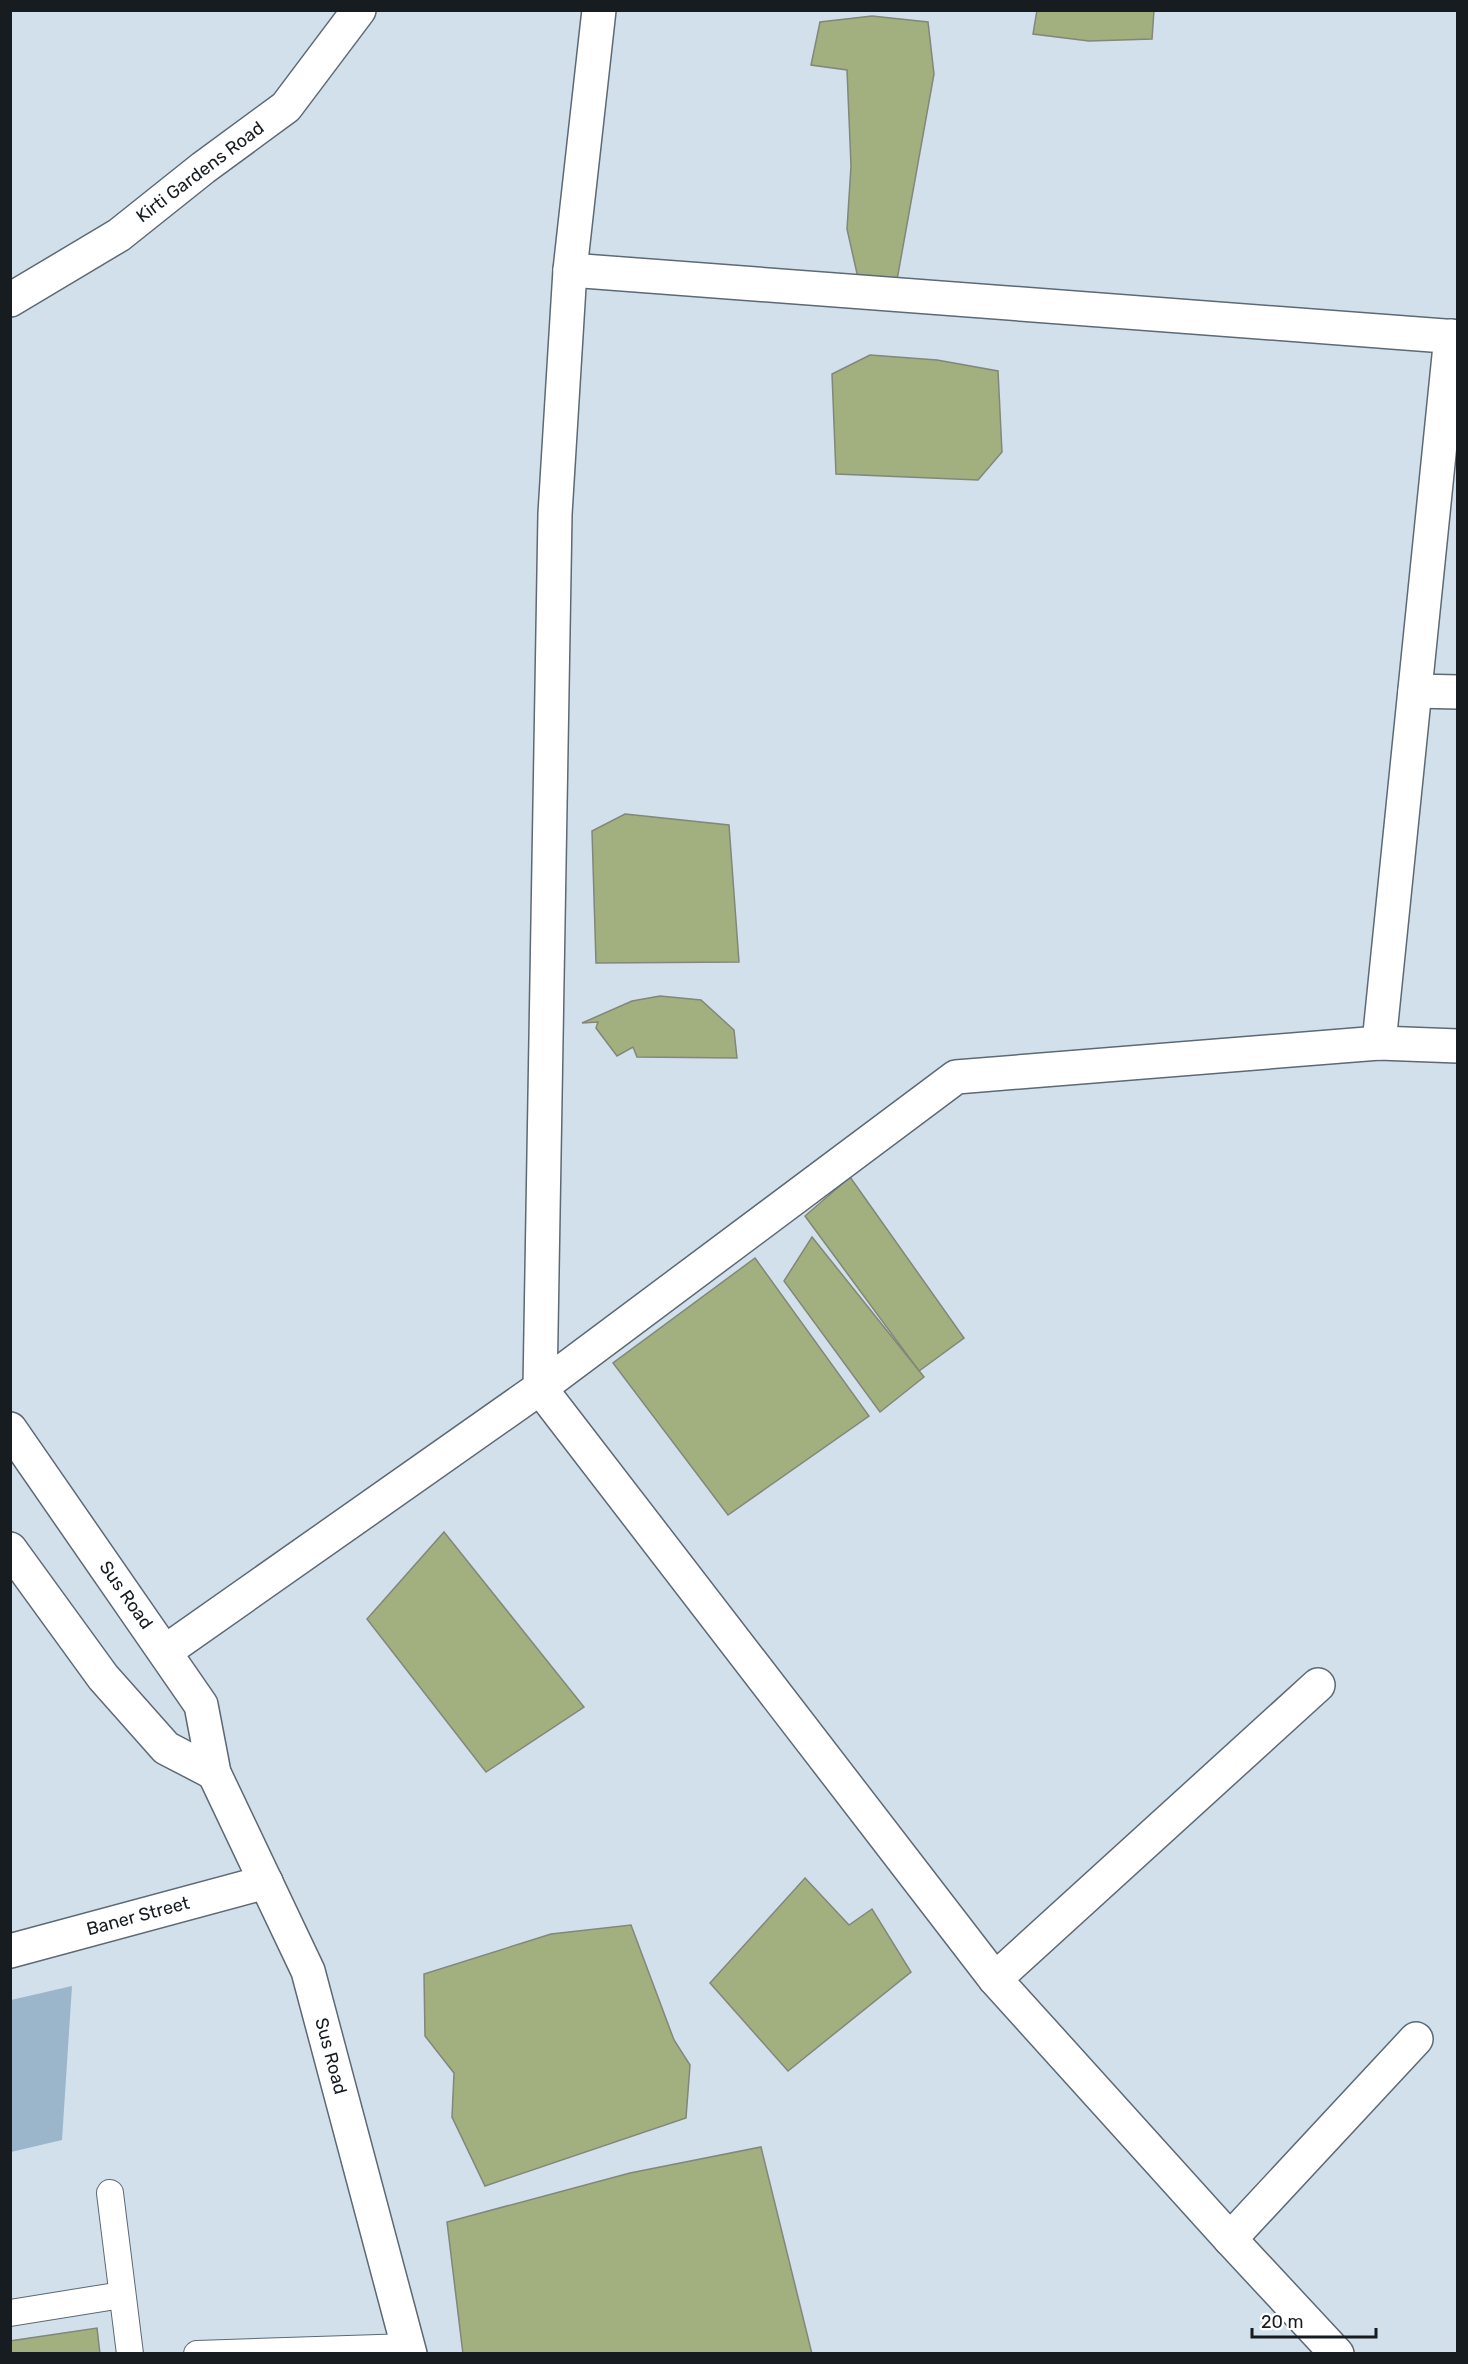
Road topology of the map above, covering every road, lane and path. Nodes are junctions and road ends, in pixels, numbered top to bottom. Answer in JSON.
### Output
{"nodes":[{"id":1,"x":359,"y":10,"type":"edge"},
{"id":2,"x":599,"y":10,"type":"edge"},
{"id":3,"x":570,"y":270,"type":"junction"},
{"id":4,"x":10,"y":300,"type":"edge"},
{"id":5,"x":1454,"y":337,"type":"edge"},
{"id":6,"x":1415,"y":691,"type":"junction"},
{"id":7,"x":1458,"y":692,"type":"edge"},
{"id":8,"x":1379,"y":1043,"type":"junction"},
{"id":9,"x":1458,"y":1046,"type":"edge"},
{"id":10,"x":540,"y":1388,"type":"junction"},
{"id":11,"x":10,"y":1428,"type":"edge"},
{"id":12,"x":10,"y":1549,"type":"edge"},
{"id":13,"x":166,"y":1651,"type":"junction"},
{"id":14,"x":1318,"y":1685,"type":"dead end"},
{"id":15,"x":214,"y":1773,"type":"junction"},
{"id":16,"x":266,"y":1882,"type":"junction"},
{"id":17,"x":10,"y":1951,"type":"edge"},
{"id":18,"x":995,"y":1978,"type":"junction"},
{"id":19,"x":1416,"y":2039,"type":"dead end"},
{"id":20,"x":110,"y":2193,"type":"dead end"},
{"id":21,"x":1230,"y":2239,"type":"junction"},
{"id":22,"x":122,"y":2295,"type":"junction"},
{"id":23,"x":10,"y":2313,"type":"edge"},
{"id":24,"x":410,"y":2350,"type":"edge"},
{"id":25,"x":130,"y":2354,"type":"edge"},
{"id":26,"x":196,"y":2354,"type":"edge"},
{"id":27,"x":1337,"y":2354,"type":"edge"}],
"edges":[{"from":1,"to":4,"type":"street","name":"Kirti Gardens Road"},
{"from":2,"to":3,"type":"street"},
{"from":3,"to":5,"type":"street"},
{"from":3,"to":10,"type":"street"},
{"from":5,"to":6,"type":"street"},
{"from":6,"to":7,"type":"street"},
{"from":6,"to":8,"type":"street"},
{"from":8,"to":9,"type":"street"},
{"from":8,"to":10,"type":"street"},
{"from":10,"to":13,"type":"street"},
{"from":10,"to":18,"type":"street"},
{"from":11,"to":13,"type":"street","name":"Sus Road"},
{"from":12,"to":15,"type":"street"},
{"from":13,"to":15,"type":"street","name":"Sus Road"},
{"from":14,"to":18,"type":"street"},
{"from":15,"to":16,"type":"street","name":"Sus Road"},
{"from":16,"to":17,"type":"street","name":"Baner Street"},
{"from":16,"to":24,"type":"street","name":"Sus Road"},
{"from":18,"to":21,"type":"street"},
{"from":19,"to":21,"type":"street"},
{"from":20,"to":22,"type":"lane"},
{"from":21,"to":27,"type":"street"},
{"from":22,"to":23,"type":"lane"},
{"from":22,"to":25,"type":"lane"},
{"from":24,"to":26,"type":"lane"}]}
